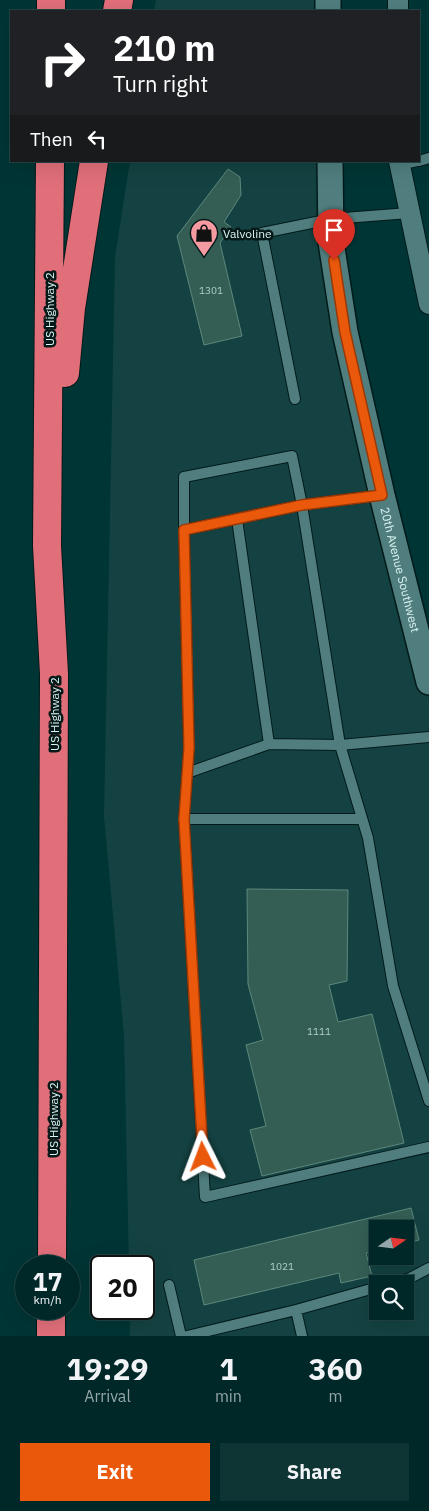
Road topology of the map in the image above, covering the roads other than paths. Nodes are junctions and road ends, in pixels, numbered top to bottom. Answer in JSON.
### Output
{"nodes":[{"id":1,"x":50,"y":162,"type":"edge"},
{"id":2,"x":94,"y":162,"type":"edge"},
{"id":3,"x":330,"y":162,"type":"edge"},
{"id":4,"x":408,"y":162,"type":"edge"},
{"id":5,"x":409,"y":213,"type":"junction"},
{"id":6,"x":331,"y":218,"type":"junction"},
{"id":7,"x":429,"y":304,"type":"edge"},
{"id":8,"x":295,"y":399,"type":"dead end"},
{"id":9,"x":382,"y":495,"type":"junction"},
{"id":10,"x":302,"y":505,"type":"junction"},
{"id":11,"x":237,"y":519,"type":"junction"},
{"id":12,"x":184,"y":530,"type":"junction"},
{"id":13,"x":47,"y":546,"type":"junction"},
{"id":14,"x":429,"y":682,"type":"edge"},
{"id":15,"x":429,"y":737,"type":"edge"},
{"id":16,"x":269,"y":744,"type":"junction"},
{"id":17,"x":340,"y":746,"type":"junction"},
{"id":18,"x":187,"y":773,"type":"junction"},
{"id":19,"x":184,"y":819,"type":"junction"},
{"id":20,"x":362,"y":819,"type":"junction"},
{"id":21,"x":429,"y":1101,"type":"edge"},
{"id":22,"x":429,"y":1146,"type":"edge"},
{"id":23,"x":52,"y":1255,"type":"edge"},
{"id":24,"x":429,"y":1268,"type":"edge"},
{"id":25,"x":414,"y":1276,"type":"edge"},
{"id":26,"x":169,"y":1285,"type":"dead end"},
{"id":27,"x":369,"y":1290,"type":"edge"},
{"id":28,"x":296,"y":1310,"type":"junction"},
{"id":29,"x":51,"y":1320,"type":"edge"},
{"id":30,"x":51,"y":1336,"type":"edge"},
{"id":31,"x":181,"y":1336,"type":"edge"},
{"id":32,"x":187,"y":1336,"type":"edge"},
{"id":33,"x":302,"y":1336,"type":"edge"}],
"edges":[{"from":1,"to":13,"type":"highway","name":"US Highway 2"},
{"from":2,"to":13,"type":"highway"},
{"from":3,"to":6,"type":"street","name":"20th Avenue Southwest"},
{"from":4,"to":5,"type":"street"},
{"from":5,"to":6,"type":"lane"},
{"from":5,"to":7,"type":"street"},
{"from":6,"to":8,"type":"lane"},
{"from":6,"to":9,"type":"street","name":"20th Avenue Southwest"},
{"from":9,"to":10,"type":"lane"},
{"from":9,"to":14,"type":"street","name":"20th Avenue Southwest"},
{"from":10,"to":11,"type":"lane"},
{"from":10,"to":12,"type":"lane"},
{"from":10,"to":17,"type":"lane"},
{"from":11,"to":12,"type":"lane"},
{"from":11,"to":16,"type":"lane"},
{"from":12,"to":18,"type":"lane"},
{"from":13,"to":23,"type":"highway","name":"US Highway 2"},
{"from":15,"to":17,"type":"lane"},
{"from":16,"to":17,"type":"lane"},
{"from":16,"to":18,"type":"lane"},
{"from":17,"to":20,"type":"lane"},
{"from":18,"to":19,"type":"lane"},
{"from":19,"to":20,"type":"lane"},
{"from":19,"to":22,"type":"lane"},
{"from":20,"to":21,"type":"lane"},
{"from":24,"to":25,"type":"lane"},
{"from":26,"to":31,"type":"lane"},
{"from":27,"to":28,"type":"lane"},
{"from":28,"to":32,"type":"lane"},
{"from":28,"to":33,"type":"lane"},
{"from":29,"to":30,"type":"highway"}]}
